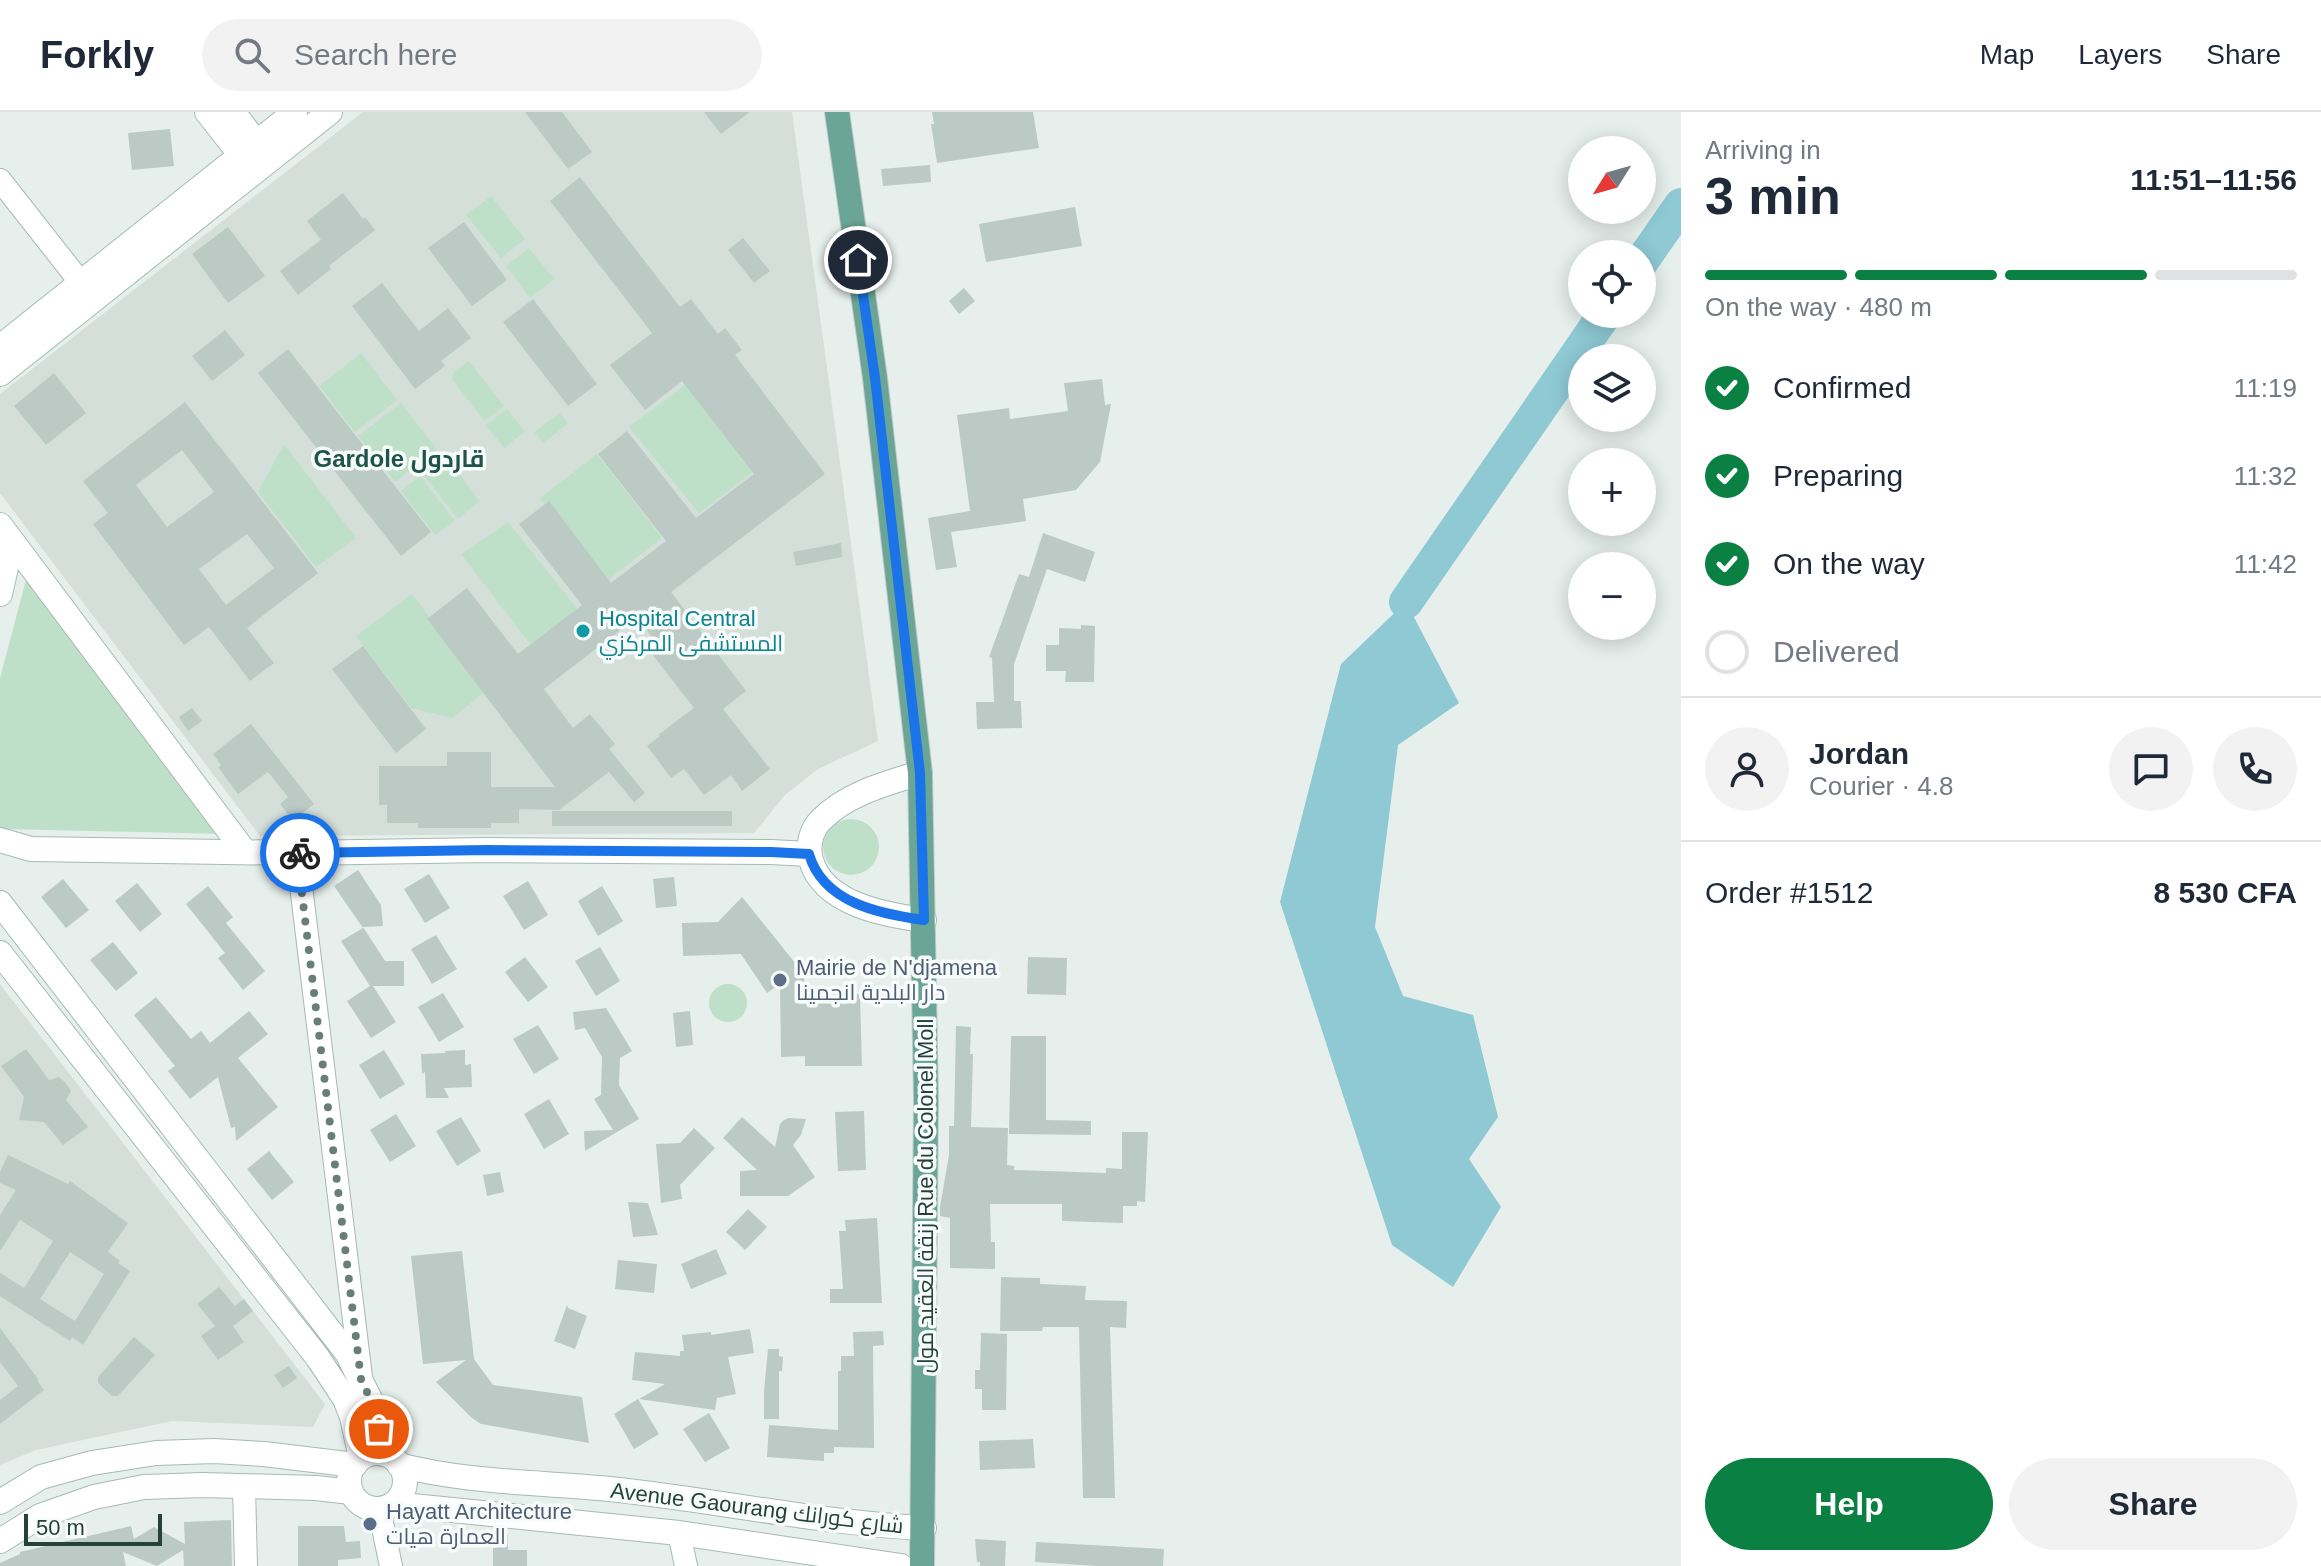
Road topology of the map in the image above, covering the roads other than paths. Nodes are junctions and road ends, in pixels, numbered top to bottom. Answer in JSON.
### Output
{"nodes":[{"id":1,"x":207,"y":112,"type":"edge"},
{"id":2,"x":233,"y":112,"type":"edge"},
{"id":3,"x":295,"y":112,"type":"edge"},
{"id":4,"x":330,"y":112,"type":"edge"},
{"id":5,"x":837,"y":112,"type":"edge"},
{"id":6,"x":255,"y":157,"type":"junction"},
{"id":7,"x":0,"y":180,"type":"edge"},
{"id":8,"x":81,"y":283,"type":"junction"},
{"id":9,"x":0,"y":347,"type":"edge"},
{"id":10,"x":0,"y":374,"type":"edge"},
{"id":11,"x":6,"y":533,"type":"edge"},
{"id":12,"x":0,"y":594,"type":"edge"},
{"id":13,"x":920,"y":773,"type":"junction"},
{"id":14,"x":0,"y":840,"type":"edge"},
{"id":15,"x":31,"y":849,"type":"junction"},
{"id":16,"x":245,"y":852,"type":"junction"},
{"id":17,"x":297,"y":853,"type":"junction"},
{"id":18,"x":809,"y":854,"type":"junction"},
{"id":19,"x":0,"y":856,"type":"edge"},
{"id":20,"x":0,"y":903,"type":"edge"},
{"id":21,"x":924,"y":920,"type":"junction"},
{"id":22,"x":0,"y":953,"type":"edge"},
{"id":23,"x":361,"y":1379,"type":"junction"},
{"id":24,"x":374,"y":1461,"type":"junction"},
{"id":25,"x":244,"y":1487,"type":"junction"},
{"id":26,"x":351,"y":1492,"type":"junction"},
{"id":27,"x":0,"y":1502,"type":"edge"},
{"id":28,"x":386,"y":1507,"type":"junction"},
{"id":29,"x":924,"y":1528,"type":"junction"},
{"id":30,"x":679,"y":1533,"type":"junction"},
{"id":31,"x":0,"y":1541,"type":"edge"},
{"id":32,"x":246,"y":1566,"type":"edge"},
{"id":33,"x":391,"y":1566,"type":"edge"},
{"id":34,"x":686,"y":1566,"type":"edge"},
{"id":35,"x":901,"y":1566,"type":"edge"},
{"id":36,"x":922,"y":1566,"type":"edge"}],
"edges":[{"from":1,"to":6,"type":"street"},
{"from":2,"to":6,"type":"street"},
{"from":3,"to":6,"type":"street"},
{"from":4,"to":6,"type":"street"},
{"from":5,"to":13,"type":"main road","name":"زنقة العقيد مول Rue du Colonel Moll"},
{"from":6,"to":8,"type":"street"},
{"from":6,"to":10,"type":"street"},
{"from":7,"to":8,"type":"street"},
{"from":8,"to":9,"type":"street"},
{"from":11,"to":12,"type":"street"},
{"from":11,"to":16,"type":"street"},
{"from":13,"to":18,"type":"street"},
{"from":13,"to":21,"type":"main road","name":"زنقة العقيد مول Rue du Colonel Moll"},
{"from":14,"to":15,"type":"street"},
{"from":15,"to":16,"type":"street"},
{"from":15,"to":19,"type":"street"},
{"from":16,"to":17,"type":"street"},
{"from":17,"to":18,"type":"street"},
{"from":17,"to":23,"type":"street"},
{"from":18,"to":21,"type":"street"},
{"from":20,"to":23,"type":"street"},
{"from":21,"to":29,"type":"main road","name":"زنقة العقيد مول Rue du Colonel Moll"},
{"from":22,"to":24,"type":"street"},
{"from":23,"to":24,"type":"street"},
{"from":24,"to":26,"type":"street"},
{"from":24,"to":27,"type":"street","name":"Avenue Gaourang شارع كورانك"},
{"from":24,"to":28,"type":"street"},
{"from":24,"to":29,"type":"street","name":"Avenue Gaourang شارع كورانك"},
{"from":25,"to":26,"type":"street"},
{"from":25,"to":31,"type":"street"},
{"from":25,"to":32,"type":"street"},
{"from":26,"to":28,"type":"street"},
{"from":28,"to":30,"type":"street","name":"Avenue Gaourang شارع كورانك"},
{"from":28,"to":33,"type":"street"},
{"from":29,"to":36,"type":"main road","name":"زنقة العقيد مول Rue du Colonel Moll"},
{"from":30,"to":34,"type":"street"},
{"from":30,"to":35,"type":"street","name":"Avenue Gaourang شارع كورانك"}]}
